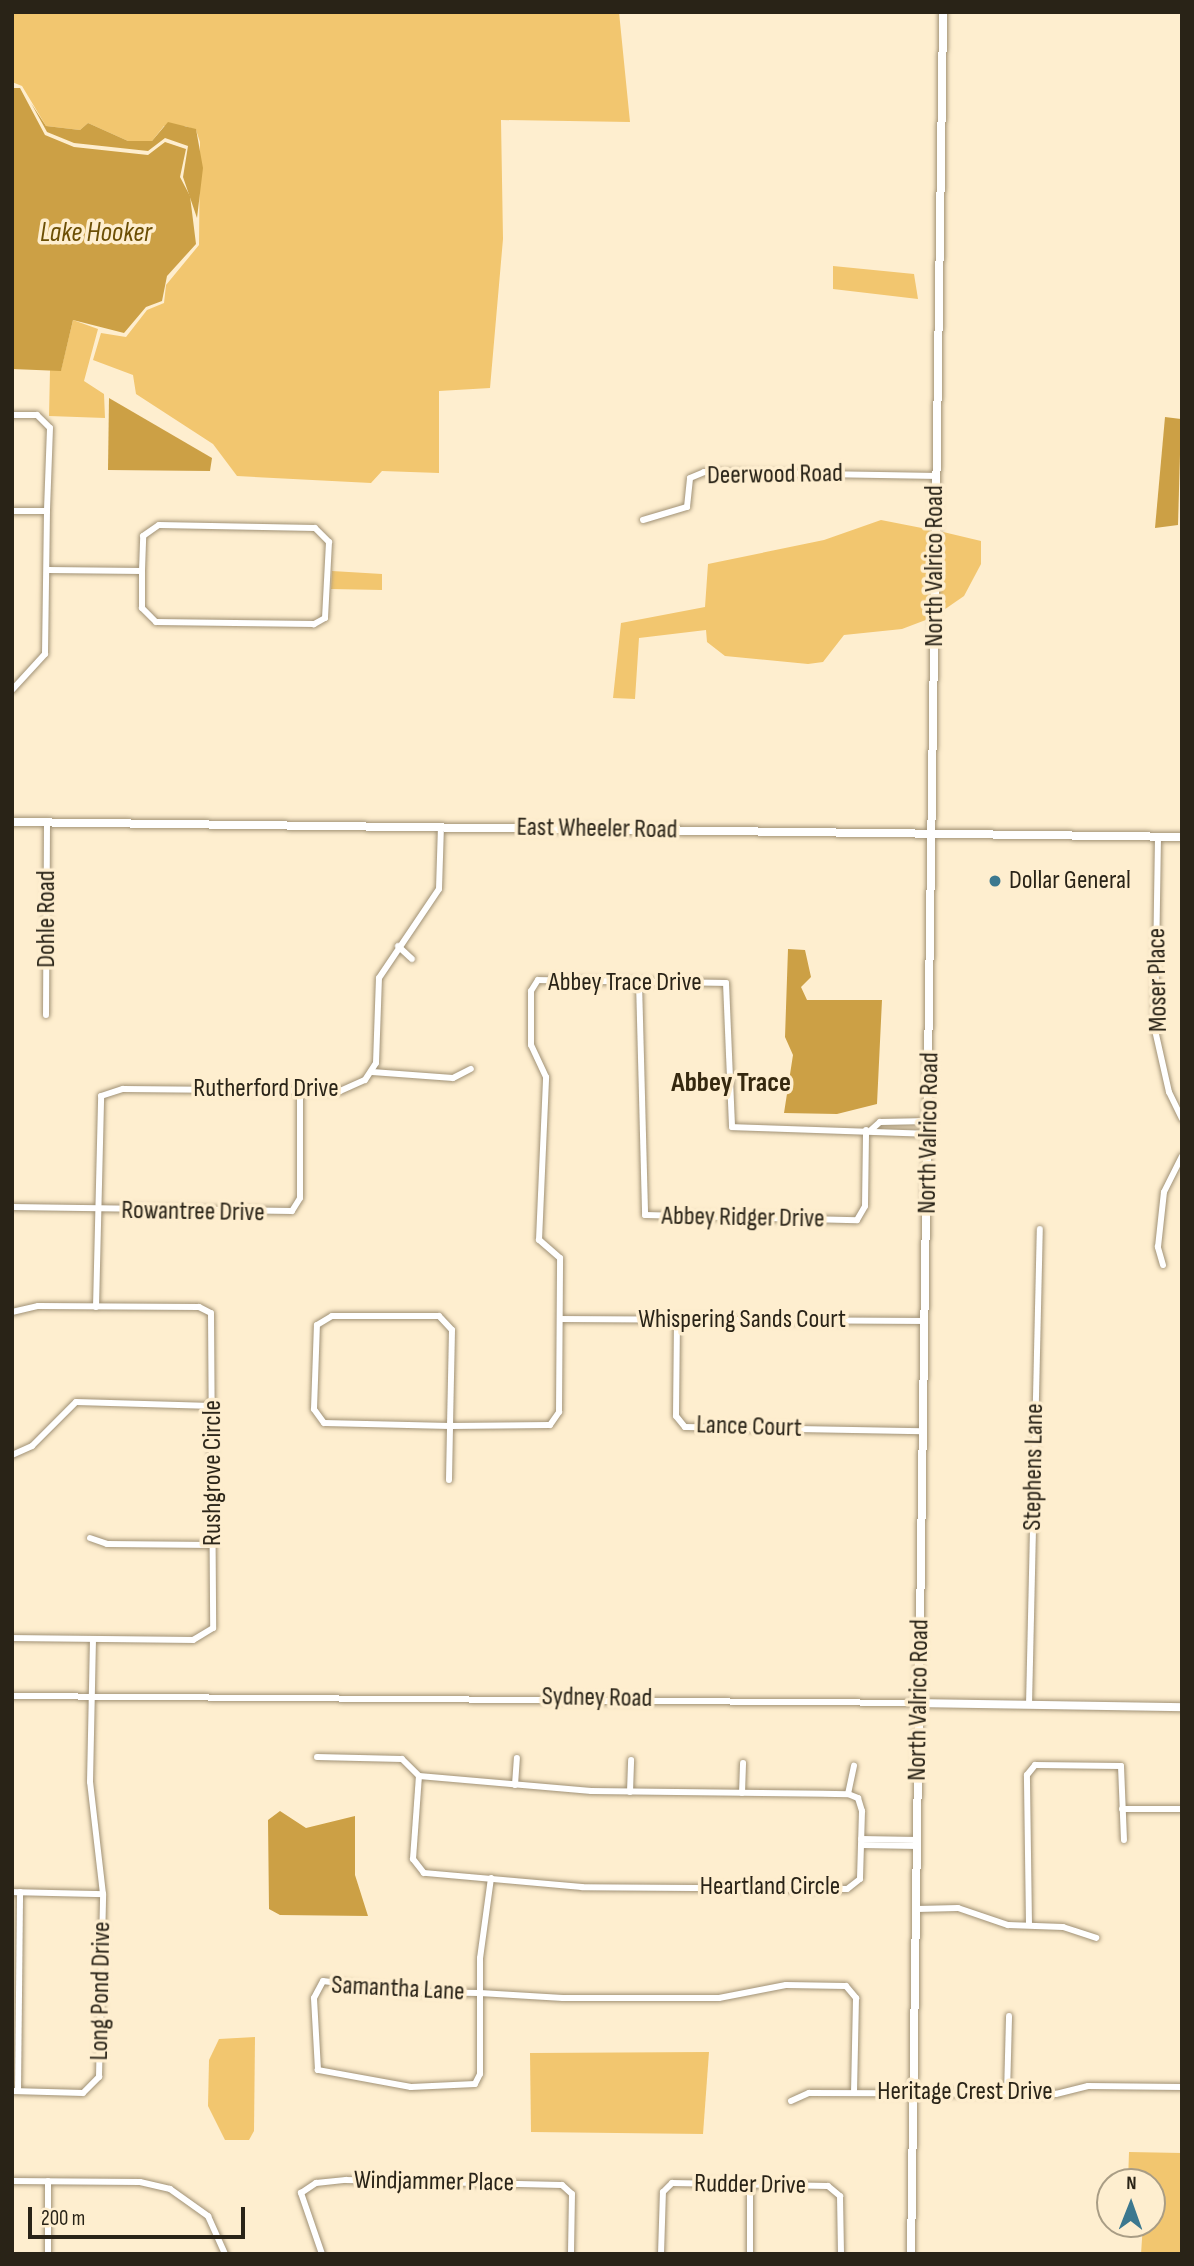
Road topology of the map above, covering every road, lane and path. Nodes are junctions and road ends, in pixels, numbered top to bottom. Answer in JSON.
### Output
{"nodes":[{"id":1,"x":943,"y":12,"type":"edge"},
{"id":2,"x":12,"y":415,"type":"edge"},
{"id":3,"x":936,"y":476,"type":"junction"},
{"id":4,"x":12,"y":511,"type":"edge"},
{"id":5,"x":47,"y":511,"type":"junction"},
{"id":6,"x":643,"y":520,"type":"dead end"},
{"id":7,"x":48,"y":570,"type":"junction"},
{"id":8,"x":142,"y":571,"type":"junction"},
{"id":9,"x":12,"y":690,"type":"edge"},
{"id":10,"x":12,"y":822,"type":"edge"},
{"id":11,"x":47,"y":822,"type":"junction"},
{"id":12,"x":441,"y":827,"type":"junction"},
{"id":13,"x":933,"y":832,"type":"junction"},
{"id":14,"x":1158,"y":837,"type":"junction"},
{"id":15,"x":1182,"y":837,"type":"edge"},
{"id":16,"x":398,"y":946,"type":"junction"},
{"id":17,"x":412,"y":959,"type":"dead end"},
{"id":18,"x":639,"y":982,"type":"junction"},
{"id":19,"x":46,"y":1015,"type":"dead end"},
{"id":20,"x":471,"y":1069,"type":"dead end"},
{"id":21,"x":372,"y":1072,"type":"junction"},
{"id":22,"x":300,"y":1090,"type":"junction"},
{"id":23,"x":1182,"y":1119,"type":"edge"},
{"id":24,"x":929,"y":1121,"type":"junction"},
{"id":25,"x":895,"y":1122,"type":"junction"},
{"id":26,"x":869,"y":1130,"type":"junction"},
{"id":27,"x":895,"y":1133,"type":"junction"},
{"id":28,"x":929,"y":1134,"type":"junction"},
{"id":29,"x":1182,"y":1156,"type":"edge"},
{"id":30,"x":12,"y":1208,"type":"edge"},
{"id":31,"x":97,"y":1211,"type":"junction"},
{"id":32,"x":1040,"y":1228,"type":"dead end"},
{"id":33,"x":1163,"y":1265,"type":"dead end"},
{"id":34,"x":96,"y":1307,"type":"junction"},
{"id":35,"x":12,"y":1312,"type":"edge"},
{"id":36,"x":560,"y":1319,"type":"junction"},
{"id":37,"x":677,"y":1320,"type":"junction"},
{"id":38,"x":925,"y":1321,"type":"junction"},
{"id":39,"x":213,"y":1406,"type":"junction"},
{"id":40,"x":450,"y":1426,"type":"junction"},
{"id":41,"x":923,"y":1431,"type":"junction"},
{"id":42,"x":12,"y":1455,"type":"edge"},
{"id":43,"x":449,"y":1480,"type":"dead end"},
{"id":44,"x":90,"y":1538,"type":"dead end"},
{"id":45,"x":213,"y":1545,"type":"junction"},
{"id":46,"x":12,"y":1638,"type":"edge"},
{"id":47,"x":93,"y":1639,"type":"junction"},
{"id":48,"x":91,"y":1695,"type":"junction"},
{"id":49,"x":12,"y":1696,"type":"edge"},
{"id":50,"x":918,"y":1703,"type":"junction"},
{"id":51,"x":1028,"y":1705,"type":"junction"},
{"id":52,"x":1182,"y":1707,"type":"edge"},
{"id":53,"x":317,"y":1757,"type":"dead end"},
{"id":54,"x":517,"y":1758,"type":"dead end"},
{"id":55,"x":631,"y":1760,"type":"dead end"},
{"id":56,"x":743,"y":1763,"type":"dead end"},
{"id":57,"x":854,"y":1766,"type":"dead end"},
{"id":58,"x":419,"y":1776,"type":"junction"},
{"id":59,"x":516,"y":1784,"type":"junction"},
{"id":60,"x":630,"y":1792,"type":"junction"},
{"id":61,"x":742,"y":1793,"type":"junction"},
{"id":62,"x":848,"y":1794,"type":"junction"},
{"id":63,"x":1122,"y":1809,"type":"junction"},
{"id":64,"x":1182,"y":1809,"type":"edge"},
{"id":65,"x":1124,"y":1840,"type":"dead end"},
{"id":66,"x":861,"y":1842,"type":"junction"},
{"id":67,"x":918,"y":1843,"type":"junction"},
{"id":68,"x":491,"y":1878,"type":"junction"},
{"id":69,"x":16,"y":1892,"type":"edge"},
{"id":70,"x":103,"y":1894,"type":"junction"},
{"id":71,"x":917,"y":1909,"type":"junction"},
{"id":72,"x":1029,"y":1926,"type":"junction"},
{"id":73,"x":1096,"y":1938,"type":"dead end"},
{"id":74,"x":480,"y":1993,"type":"junction"},
{"id":75,"x":1009,"y":2016,"type":"dead end"},
{"id":76,"x":1182,"y":2087,"type":"edge"},
{"id":77,"x":15,"y":2091,"type":"edge"},
{"id":78,"x":913,"y":2091,"type":"junction"},
{"id":79,"x":854,"y":2092,"type":"junction"},
{"id":80,"x":1007,"y":2094,"type":"junction"},
{"id":81,"x":790,"y":2101,"type":"dead end"},
{"id":82,"x":12,"y":2181,"type":"edge"},
{"id":83,"x":48,"y":2181,"type":"junction"},
{"id":84,"x":750,"y":2186,"type":"junction"},
{"id":85,"x":48,"y":2254,"type":"edge"},
{"id":86,"x":225,"y":2254,"type":"edge"},
{"id":87,"x":322,"y":2254,"type":"edge"},
{"id":88,"x":571,"y":2254,"type":"edge"},
{"id":89,"x":661,"y":2254,"type":"edge"},
{"id":90,"x":750,"y":2254,"type":"edge"},
{"id":91,"x":841,"y":2254,"type":"edge"},
{"id":92,"x":911,"y":2254,"type":"edge"}],
"edges":[{"from":1,"to":3,"type":"street","name":"North Valrico Road"},
{"from":2,"to":5,"type":"street"},
{"from":3,"to":6,"type":"street","name":"Deerwood Road"},
{"from":3,"to":13,"type":"street","name":"North Valrico Road"},
{"from":4,"to":5,"type":"street"},
{"from":5,"to":7,"type":"street"},
{"from":7,"to":8,"type":"street"},
{"from":7,"to":9,"type":"street"},
{"from":8,"to":8,"type":"street"},
{"from":10,"to":11,"type":"street","name":"East Wheeler Road"},
{"from":11,"to":12,"type":"street","name":"East Wheeler Road"},
{"from":11,"to":19,"type":"street","name":"Dohle Road"},
{"from":12,"to":13,"type":"street","name":"East Wheeler Road"},
{"from":12,"to":16,"type":"street","name":"Rutherford Drive"},
{"from":13,"to":14,"type":"street","name":"East Wheeler Road"},
{"from":13,"to":24,"type":"street","name":"North Valrico Road"},
{"from":14,"to":15,"type":"street","name":"East Wheeler Road"},
{"from":14,"to":23,"type":"street","name":"Moser Place"},
{"from":16,"to":17,"type":"street"},
{"from":16,"to":21,"type":"street","name":"Rutherford Drive"},
{"from":18,"to":26,"type":"street","name":"Abbey Trace Drive"},
{"from":18,"to":26,"type":"street","name":"Abbey Ridger Drive"},
{"from":18,"to":36,"type":"street","name":"Abbey Trace Drive"},
{"from":20,"to":21,"type":"street"},
{"from":21,"to":22,"type":"street","name":"Rutherford Drive"},
{"from":22,"to":31,"type":"street","name":"Rutherford Drive"},
{"from":22,"to":31,"type":"street","name":"Rowantree Drive"},
{"from":24,"to":25,"type":"street","name":"Abbey Trace Drive"},
{"from":24,"to":28,"type":"street","name":"North Valrico Road"},
{"from":25,"to":26,"type":"street","name":"Abbey Trace Drive"},
{"from":25,"to":27,"type":"street"},
{"from":26,"to":27,"type":"street","name":"Abbey Trace Drive"},
{"from":27,"to":28,"type":"street","name":"Abbey Trace Drive"},
{"from":28,"to":38,"type":"street","name":"North Valrico Road"},
{"from":29,"to":33,"type":"street"},
{"from":30,"to":31,"type":"street","name":"Rowantree Drive"},
{"from":31,"to":34,"type":"street","name":"Rutherford Drive"},
{"from":32,"to":51,"type":"street","name":"Stephens Lane"},
{"from":34,"to":35,"type":"street","name":"Rushgrove Circle"},
{"from":34,"to":39,"type":"street","name":"Rushgrove Circle"},
{"from":36,"to":37,"type":"street","name":"Whispering Sands Court"},
{"from":36,"to":40,"type":"street"},
{"from":37,"to":38,"type":"street","name":"Whispering Sands Court"},
{"from":37,"to":41,"type":"street","name":"Lance Court"},
{"from":38,"to":41,"type":"street","name":"North Valrico Road"},
{"from":39,"to":42,"type":"street"},
{"from":39,"to":45,"type":"street","name":"Rushgrove Circle"},
{"from":40,"to":40,"type":"street"},
{"from":40,"to":43,"type":"street"},
{"from":41,"to":50,"type":"street","name":"North Valrico Road"},
{"from":44,"to":45,"type":"street"},
{"from":45,"to":47,"type":"street","name":"Rushgrove Circle"},
{"from":46,"to":47,"type":"street","name":"Rushgrove Circle"},
{"from":47,"to":48,"type":"street","name":"Long Pond Drive"},
{"from":48,"to":49,"type":"street","name":"Sydney Road"},
{"from":48,"to":50,"type":"street","name":"Sydney Road"},
{"from":48,"to":70,"type":"street","name":"Long Pond Drive"},
{"from":50,"to":51,"type":"street","name":"Sydney Road"},
{"from":50,"to":67,"type":"street","name":"North Valrico Road"},
{"from":51,"to":52,"type":"street","name":"Sydney Road"},
{"from":53,"to":58,"type":"street"},
{"from":54,"to":59,"type":"street"},
{"from":55,"to":60,"type":"street"},
{"from":56,"to":61,"type":"street"},
{"from":57,"to":62,"type":"street"},
{"from":58,"to":59,"type":"street"},
{"from":58,"to":68,"type":"street","name":"Heartland Circle"},
{"from":59,"to":60,"type":"street"},
{"from":60,"to":61,"type":"street"},
{"from":61,"to":62,"type":"street"},
{"from":62,"to":66,"type":"street","name":"Heartland Circle"},
{"from":63,"to":64,"type":"street"},
{"from":63,"to":65,"type":"street"},
{"from":63,"to":72,"type":"street"},
{"from":66,"to":67,"type":"street"},
{"from":66,"to":68,"type":"street","name":"Heartland Circle"},
{"from":67,"to":71,"type":"street","name":"North Valrico Road"},
{"from":68,"to":74,"type":"street","name":"Samantha Lane"},
{"from":69,"to":70,"type":"street","name":"Long Pond Drive"},
{"from":69,"to":77,"type":"street"},
{"from":70,"to":77,"type":"street","name":"Long Pond Drive"},
{"from":71,"to":72,"type":"street"},
{"from":71,"to":78,"type":"street","name":"North Valrico Road"},
{"from":72,"to":73,"type":"street"},
{"from":74,"to":74,"type":"street","name":"Samantha Lane"},
{"from":74,"to":79,"type":"street","name":"Samantha Lane"},
{"from":75,"to":80,"type":"street"},
{"from":76,"to":80,"type":"street","name":"Heritage Crest Drive"},
{"from":78,"to":79,"type":"street","name":"Heritage Crest Drive"},
{"from":78,"to":80,"type":"street","name":"Heritage Crest Drive"},
{"from":78,"to":92,"type":"street","name":"North Valrico Road"},
{"from":79,"to":81,"type":"street","name":"Heritage Crest Drive"},
{"from":82,"to":83,"type":"street"},
{"from":83,"to":85,"type":"street"},
{"from":83,"to":86,"type":"street"},
{"from":84,"to":89,"type":"street","name":"Rudder Drive"},
{"from":84,"to":90,"type":"street"},
{"from":84,"to":91,"type":"street","name":"Rudder Drive"},
{"from":87,"to":88,"type":"street","name":"Windjammer Place"}]}
